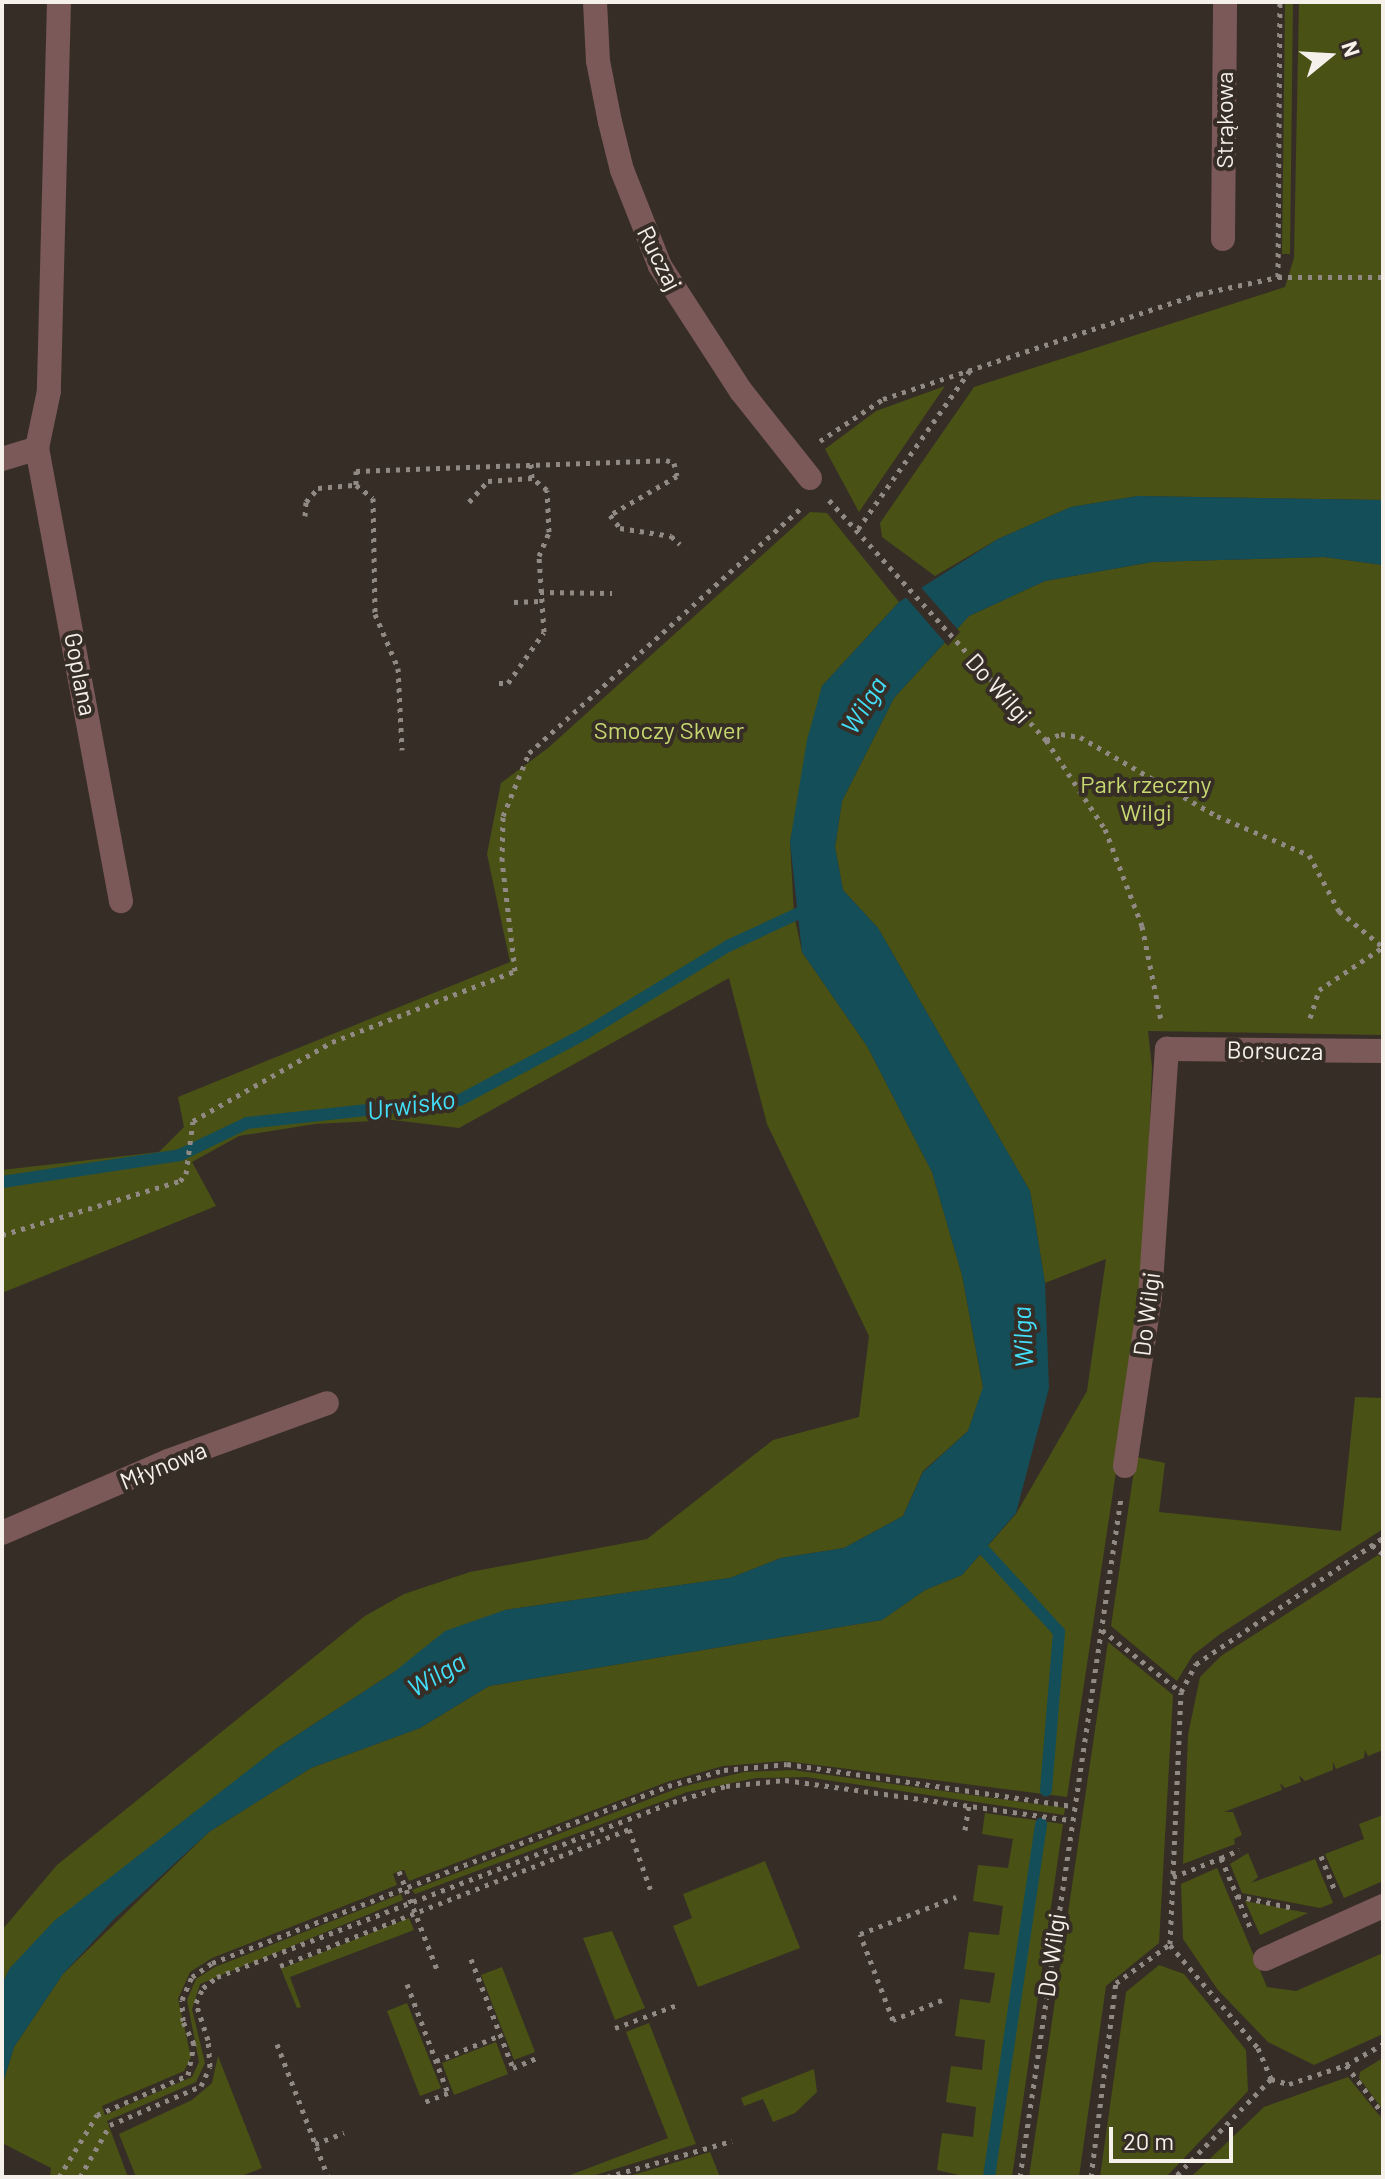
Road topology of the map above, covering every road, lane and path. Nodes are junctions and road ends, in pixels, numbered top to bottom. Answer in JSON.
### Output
{"nodes":[{"id":1,"x":59,"y":2,"type":"edge"},
{"id":2,"x":595,"y":2,"type":"edge"},
{"id":3,"x":1225,"y":2,"type":"edge"},
{"id":4,"x":1280,"y":2,"type":"edge"},
{"id":5,"x":1223,"y":239,"type":"dead end"},
{"id":6,"x":1278,"y":277,"type":"junction"},
{"id":7,"x":1383,"y":277,"type":"edge"},
{"id":8,"x":970,"y":370,"type":"junction"},
{"id":9,"x":37,"y":448,"type":"junction"},
{"id":10,"x":2,"y":459,"type":"edge"},
{"id":11,"x":531,"y":462,"type":"junction"},
{"id":12,"x":808,"y":476,"type":"junction"},
{"id":13,"x":532,"y":478,"type":"junction"},
{"id":14,"x":356,"y":485,"type":"junction"},
{"id":15,"x":469,"y":502,"type":"dead end"},
{"id":16,"x":305,"y":516,"type":"dead end"},
{"id":17,"x":858,"y":529,"type":"junction"},
{"id":18,"x":680,"y":544,"type":"dead end"},
{"id":19,"x":742,"y":563,"type":"junction"},
{"id":20,"x":749,"y":571,"type":"dead end"},
{"id":21,"x":540,"y":592,"type":"junction"},
{"id":22,"x":612,"y":593,"type":"dead end"},
{"id":23,"x":541,"y":601,"type":"junction"},
{"id":24,"x":514,"y":602,"type":"dead end"},
{"id":25,"x":499,"y":683,"type":"dead end"},
{"id":26,"x":1046,"y":740,"type":"junction"},
{"id":27,"x":402,"y":750,"type":"dead end"},
{"id":28,"x":121,"y":901,"type":"dead end"},
{"id":29,"x":1383,"y":947,"type":"edge"},
{"id":30,"x":1167,"y":1049,"type":"junction"},
{"id":31,"x":1300,"y":1050,"type":"junction"},
{"id":32,"x":1383,"y":1051,"type":"edge"},
{"id":33,"x":2,"y":1235,"type":"edge"},
{"id":34,"x":327,"y":1403,"type":"dead end"},
{"id":35,"x":1125,"y":1466,"type":"joint"},
{"id":36,"x":2,"y":1533,"type":"edge"},
{"id":37,"x":1383,"y":1538,"type":"edge"},
{"id":38,"x":1372,"y":1545,"type":"junction"},
{"id":39,"x":1383,"y":1554,"type":"edge"},
{"id":40,"x":1102,"y":1630,"type":"junction"},
{"id":41,"x":1181,"y":1692,"type":"junction"},
{"id":42,"x":969,"y":1805,"type":"junction"},
{"id":43,"x":1072,"y":1806,"type":"junction"},
{"id":44,"x":1070,"y":1820,"type":"junction"},
{"id":45,"x":965,"y":1830,"type":"dead end"},
{"id":46,"x":1239,"y":1850,"type":"dead end"},
{"id":47,"x":1321,"y":1856,"type":"dead end"},
{"id":48,"x":1221,"y":1858,"type":"junction"},
{"id":49,"x":399,"y":1871,"type":"dead end"},
{"id":50,"x":1173,"y":1877,"type":"junction"},
{"id":51,"x":406,"y":1888,"type":"junction"},
{"id":52,"x":651,"y":1891,"type":"dead end"},
{"id":53,"x":1337,"y":1894,"type":"dead end"},
{"id":54,"x":1236,"y":1896,"type":"junction"},
{"id":55,"x":956,"y":1897,"type":"dead end"},
{"id":56,"x":412,"y":1903,"type":"junction"},
{"id":57,"x":1383,"y":1906,"type":"edge"},
{"id":58,"x":1311,"y":1911,"type":"dead end"},
{"id":59,"x":416,"y":1913,"type":"junction"},
{"id":60,"x":1170,"y":1944,"type":"junction"},
{"id":61,"x":471,"y":1959,"type":"dead end"},
{"id":62,"x":1265,"y":1959,"type":"joint"},
{"id":63,"x":280,"y":1966,"type":"dead end"},
{"id":64,"x":438,"y":1972,"type":"dead end"},
{"id":65,"x":407,"y":1984,"type":"dead end"},
{"id":66,"x":942,"y":2000,"type":"dead end"},
{"id":67,"x":677,"y":2005,"type":"dead end"},
{"id":68,"x":615,"y":2028,"type":"dead end"},
{"id":69,"x":501,"y":2035,"type":"junction"},
{"id":70,"x":277,"y":2044,"type":"dead end"},
{"id":71,"x":1383,"y":2044,"type":"edge"},
{"id":72,"x":537,"y":2058,"type":"dead end"},
{"id":73,"x":436,"y":2061,"type":"junction"},
{"id":74,"x":1346,"y":2065,"type":"junction"},
{"id":75,"x":1271,"y":2079,"type":"junction"},
{"id":76,"x":422,"y":2103,"type":"dead end"},
{"id":77,"x":1383,"y":2114,"type":"edge"},
{"id":78,"x":344,"y":2133,"type":"dead end"},
{"id":79,"x":732,"y":2141,"type":"dead end"},
{"id":80,"x":315,"y":2144,"type":"junction"},
{"id":81,"x":81,"y":2176,"type":"edge"},
{"id":82,"x":59,"y":2177,"type":"edge"},
{"id":83,"x":328,"y":2177,"type":"edge"},
{"id":84,"x":607,"y":2177,"type":"edge"},
{"id":85,"x":1020,"y":2177,"type":"edge"},
{"id":86,"x":1091,"y":2177,"type":"edge"},
{"id":87,"x":1175,"y":2177,"type":"edge"}],
"edges":[{"from":1,"to":9,"type":"street","name":"Goplana"},
{"from":2,"to":12,"type":"street","name":"Ruczaj"},
{"from":3,"to":5,"type":"street","name":"Strąkowa"},
{"from":4,"to":6,"type":"path"},
{"from":6,"to":7,"type":"path"},
{"from":6,"to":8,"type":"path"},
{"from":8,"to":12,"type":"path"},
{"from":8,"to":17,"type":"path"},
{"from":9,"to":10,"type":"street"},
{"from":9,"to":28,"type":"street","name":"Goplana"},
{"from":11,"to":13,"type":"path"},
{"from":11,"to":14,"type":"path"},
{"from":11,"to":18,"type":"path"},
{"from":12,"to":17,"type":"path","name":"Do Wilgi"},
{"from":12,"to":19,"type":"path"},
{"from":13,"to":15,"type":"path"},
{"from":13,"to":21,"type":"path"},
{"from":14,"to":16,"type":"path"},
{"from":14,"to":27,"type":"path"},
{"from":17,"to":26,"type":"path","name":"Do Wilgi"},
{"from":19,"to":20,"type":"path"},
{"from":19,"to":33,"type":"path"},
{"from":21,"to":22,"type":"path"},
{"from":21,"to":23,"type":"path"},
{"from":23,"to":24,"type":"path"},
{"from":23,"to":25,"type":"path"},
{"from":26,"to":29,"type":"path"},
{"from":26,"to":30,"type":"path","name":"Do Wilgi"},
{"from":29,"to":31,"type":"path"},
{"from":30,"to":31,"type":"street","name":"Borsucza"},
{"from":30,"to":35,"type":"street","name":"Do Wilgi"},
{"from":31,"to":32,"type":"street","name":"Borsucza"},
{"from":34,"to":36,"type":"street","name":"Młynowa"},
{"from":35,"to":40,"type":"path","name":"Do Wilgi"},
{"from":37,"to":38,"type":"path"},
{"from":38,"to":39,"type":"path"},
{"from":38,"to":41,"type":"path"},
{"from":40,"to":41,"type":"path"},
{"from":40,"to":43,"type":"path","name":"Do Wilgi"},
{"from":41,"to":50,"type":"path"},
{"from":42,"to":44,"type":"path"},
{"from":42,"to":45,"type":"path"},
{"from":42,"to":56,"type":"path"},
{"from":43,"to":44,"type":"path","name":"Do Wilgi"},
{"from":43,"to":51,"type":"path"},
{"from":44,"to":85,"type":"path","name":"Do Wilgi"},
{"from":46,"to":48,"type":"path"},
{"from":47,"to":53,"type":"path"},
{"from":48,"to":50,"type":"path"},
{"from":48,"to":54,"type":"path"},
{"from":49,"to":51,"type":"path"},
{"from":50,"to":60,"type":"path"},
{"from":51,"to":56,"type":"path"},
{"from":51,"to":82,"type":"path"},
{"from":52,"to":59,"type":"path"},
{"from":54,"to":58,"type":"path"},
{"from":54,"to":62,"type":"path"},
{"from":55,"to":66,"type":"path"},
{"from":56,"to":59,"type":"path"},
{"from":56,"to":81,"type":"path"},
{"from":57,"to":62,"type":"street"},
{"from":59,"to":63,"type":"path"},
{"from":59,"to":64,"type":"path"},
{"from":60,"to":75,"type":"path"},
{"from":60,"to":86,"type":"path"},
{"from":61,"to":69,"type":"path"},
{"from":65,"to":73,"type":"path"},
{"from":67,"to":68,"type":"path"},
{"from":69,"to":72,"type":"path"},
{"from":69,"to":73,"type":"path"},
{"from":70,"to":80,"type":"path"},
{"from":71,"to":74,"type":"path"},
{"from":73,"to":76,"type":"path"},
{"from":74,"to":75,"type":"path"},
{"from":74,"to":77,"type":"path"},
{"from":75,"to":87,"type":"path"},
{"from":78,"to":80,"type":"path"},
{"from":79,"to":84,"type":"path"},
{"from":80,"to":83,"type":"path"}]}
